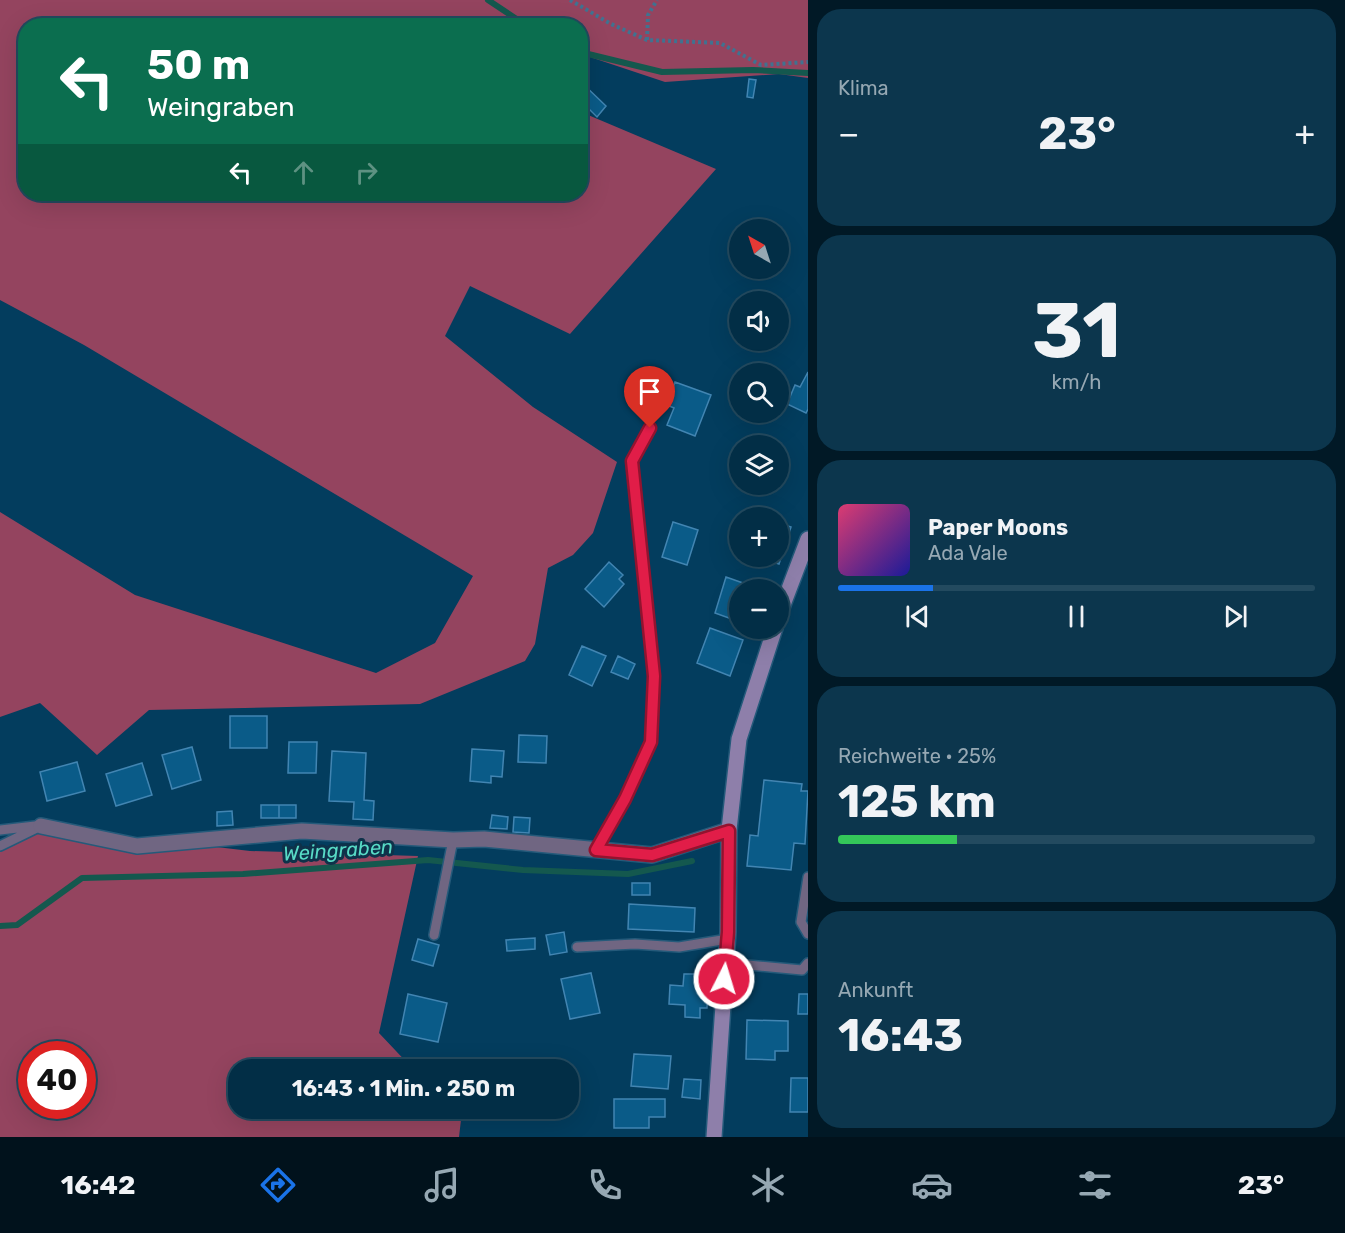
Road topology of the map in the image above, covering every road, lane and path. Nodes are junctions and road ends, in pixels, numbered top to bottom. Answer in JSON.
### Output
{"nodes":[{"id":1,"x":570,"y":0,"type":"edge"},
{"id":2,"x":657,"y":0,"type":"edge"},
{"id":3,"x":647,"y":40,"type":"junction"},
{"id":4,"x":808,"y":62,"type":"edge"},
{"id":5,"x":650,"y":428,"type":"dead end"},
{"id":6,"x":808,"y":539,"type":"edge"},
{"id":7,"x":789,"y":589,"type":"edge"},
{"id":8,"x":771,"y":639,"type":"edge"},
{"id":9,"x":41,"y":826,"type":"junction"},
{"id":10,"x":0,"y":830,"type":"edge"},
{"id":11,"x":729,"y":831,"type":"junction"},
{"id":12,"x":453,"y":840,"type":"junction"},
{"id":13,"x":0,"y":846,"type":"edge"},
{"id":14,"x":596,"y":850,"type":"junction"},
{"id":15,"x":808,"y":877,"type":"edge"},
{"id":16,"x":808,"y":934,"type":"edge"},
{"id":17,"x":434,"y":935,"type":"dead end"},
{"id":18,"x":728,"y":939,"type":"junction"},
{"id":19,"x":577,"y":947,"type":"dead end"},
{"id":20,"x":726,"y":963,"type":"junction"},
{"id":21,"x":808,"y":963,"type":"edge"},
{"id":22,"x":714,"y":1137,"type":"edge"}],
"edges":[{"from":1,"to":3,"type":"path"},
{"from":2,"to":3,"type":"path"},
{"from":3,"to":4,"type":"path"},
{"from":5,"to":14,"type":"lane"},
{"from":6,"to":7,"type":"street"},
{"from":8,"to":11,"type":"street"},
{"from":9,"to":10,"type":"lane"},
{"from":9,"to":12,"type":"street"},
{"from":9,"to":13,"type":"lane"},
{"from":11,"to":14,"type":"street"},
{"from":11,"to":18,"type":"street"},
{"from":12,"to":14,"type":"street"},
{"from":12,"to":17,"type":"lane"},
{"from":15,"to":16,"type":"lane"},
{"from":18,"to":19,"type":"lane"},
{"from":18,"to":20,"type":"street"},
{"from":20,"to":21,"type":"lane"},
{"from":20,"to":22,"type":"street"}]}
